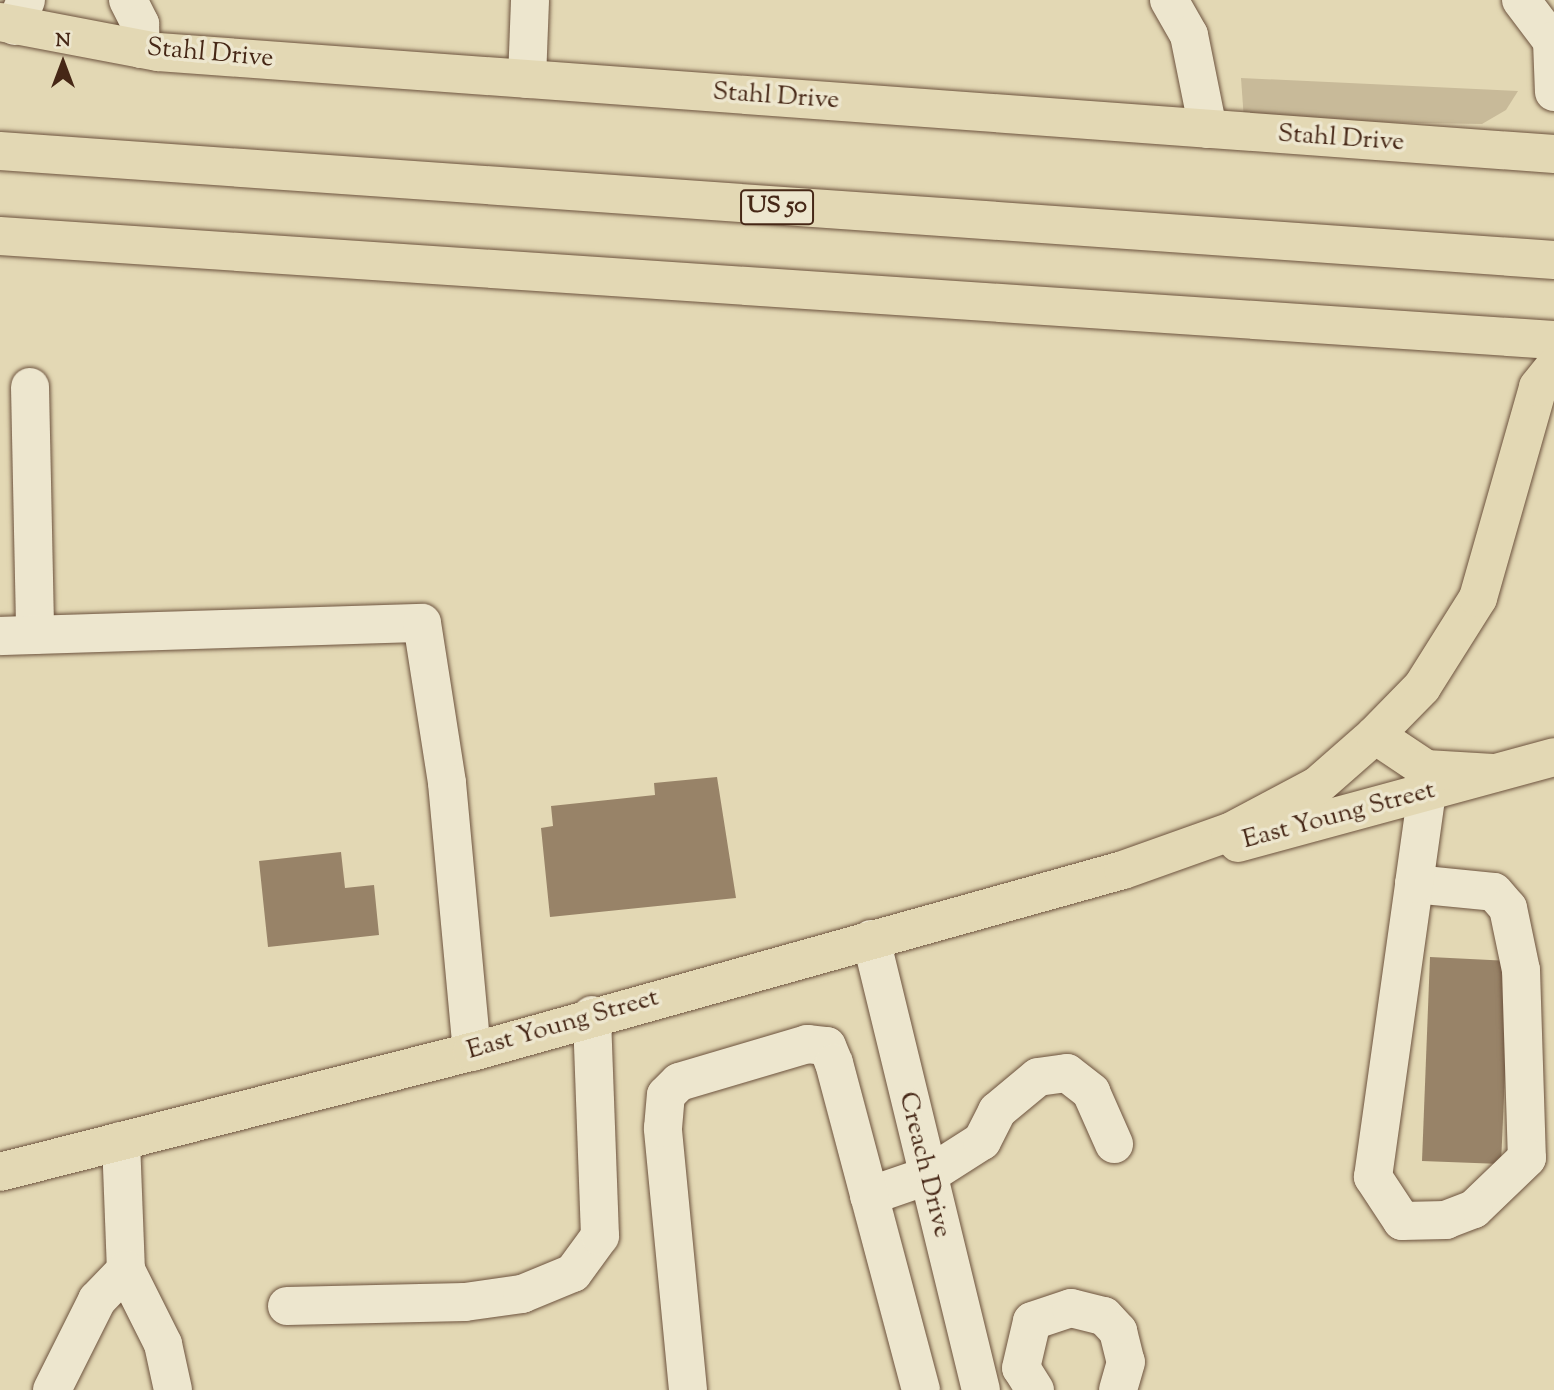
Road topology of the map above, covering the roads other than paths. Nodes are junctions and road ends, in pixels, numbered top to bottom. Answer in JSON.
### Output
{"nodes":[{"id":1,"x":128,"y":0,"type":"edge"},
{"id":2,"x":530,"y":0,"type":"edge"},
{"id":3,"x":1169,"y":0,"type":"edge"},
{"id":4,"x":1521,"y":0,"type":"edge"},
{"id":5,"x":14,"y":16,"type":"edge"},
{"id":6,"x":141,"y":49,"type":"junction"},
{"id":7,"x":527,"y":79,"type":"junction"},
{"id":8,"x":1554,"y":92,"type":"edge"},
{"id":9,"x":1208,"y":129,"type":"junction"},
{"id":10,"x":0,"y":151,"type":"edge"},
{"id":11,"x":1554,"y":155,"type":"edge"},
{"id":12,"x":0,"y":236,"type":"edge"},
{"id":13,"x":1554,"y":260,"type":"edge"},
{"id":14,"x":1554,"y":340,"type":"edge"},
{"id":15,"x":1554,"y":366,"type":"edge"},
{"id":16,"x":30,"y":387,"type":"dead end"},
{"id":17,"x":17,"y":635,"type":"edge"},
{"id":18,"x":1375,"y":735,"type":"junction"},
{"id":19,"x":1554,"y":757,"type":"edge"},
{"id":20,"x":1493,"y":773,"type":"junction"},
{"id":21,"x":1427,"y":792,"type":"junction"},
{"id":22,"x":1124,"y":870,"type":"junction"},
{"id":23,"x":1414,"y":884,"type":"junction"},
{"id":24,"x":871,"y":939,"type":"junction"},
{"id":25,"x":592,"y":1015,"type":"junction"},
{"id":26,"x":472,"y":1052,"type":"junction"},
{"id":27,"x":906,"y":1095,"type":"junction"},
{"id":28,"x":847,"y":1114,"type":"junction"},
{"id":29,"x":121,"y":1141,"type":"junction"},
{"id":30,"x":1114,"y":1144,"type":"dead end"},
{"id":31,"x":0,"y":1172,"type":"edge"},
{"id":32,"x":927,"y":1176,"type":"junction"},
{"id":33,"x":869,"y":1196,"type":"junction"},
{"id":34,"x":126,"y":1270,"type":"junction"},
{"id":35,"x":287,"y":1306,"type":"dead end"},
{"id":36,"x":967,"y":1338,"type":"junction"},
{"id":37,"x":916,"y":1372,"type":"edge"},
{"id":38,"x":1028,"y":1379,"type":"edge"},
{"id":39,"x":981,"y":1389,"type":"edge"},
{"id":40,"x":52,"y":1390,"type":"edge"},
{"id":41,"x":173,"y":1390,"type":"edge"},
{"id":42,"x":688,"y":1390,"type":"edge"},
{"id":43,"x":1118,"y":1390,"type":"edge"}],
"edges":[{"from":1,"to":6,"type":"street"},
{"from":2,"to":7,"type":"street"},
{"from":3,"to":9,"type":"street"},
{"from":4,"to":8,"type":"street"},
{"from":5,"to":6,"type":"main road","name":"Stahl Drive"},
{"from":6,"to":7,"type":"main road","name":"Stahl Drive"},
{"from":7,"to":9,"type":"main road","name":"Stahl Drive"},
{"from":9,"to":11,"type":"main road","name":"Stahl Drive"},
{"from":10,"to":13,"type":"main road","number":"US 50"},
{"from":12,"to":14,"type":"main road"},
{"from":15,"to":18,"type":"main road","name":"East Young Street"},
{"from":16,"to":17,"type":"street"},
{"from":17,"to":26,"type":"street"},
{"from":18,"to":20,"type":"main road"},
{"from":18,"to":22,"type":"main road","name":"East Young Street"},
{"from":19,"to":20,"type":"main road","name":"East Young Street"},
{"from":20,"to":21,"type":"main road","name":"East Young Street"},
{"from":21,"to":22,"type":"main road","name":"East Young Street"},
{"from":21,"to":23,"type":"street"},
{"from":22,"to":24,"type":"main road","name":"East Young Street"},
{"from":23,"to":23,"type":"street"},
{"from":24,"to":25,"type":"main road","name":"East Young Street"},
{"from":24,"to":27,"type":"street","name":"Creach Drive"},
{"from":25,"to":26,"type":"main road","name":"East Young Street"},
{"from":25,"to":35,"type":"street"},
{"from":26,"to":29,"type":"main road","name":"East Young Street"},
{"from":27,"to":28,"type":"street"},
{"from":27,"to":32,"type":"street","name":"Creach Drive"},
{"from":28,"to":33,"type":"street"},
{"from":28,"to":42,"type":"street"},
{"from":29,"to":31,"type":"main road","name":"East Young Street"},
{"from":29,"to":34,"type":"street"},
{"from":30,"to":32,"type":"street"},
{"from":32,"to":33,"type":"street"},
{"from":32,"to":36,"type":"street","name":"Creach Drive"},
{"from":33,"to":37,"type":"street"},
{"from":34,"to":40,"type":"street"},
{"from":34,"to":41,"type":"street"},
{"from":36,"to":37,"type":"street"},
{"from":36,"to":39,"type":"street","name":"Creach Drive"},
{"from":38,"to":39,"type":"street"},
{"from":38,"to":43,"type":"street"}]}
